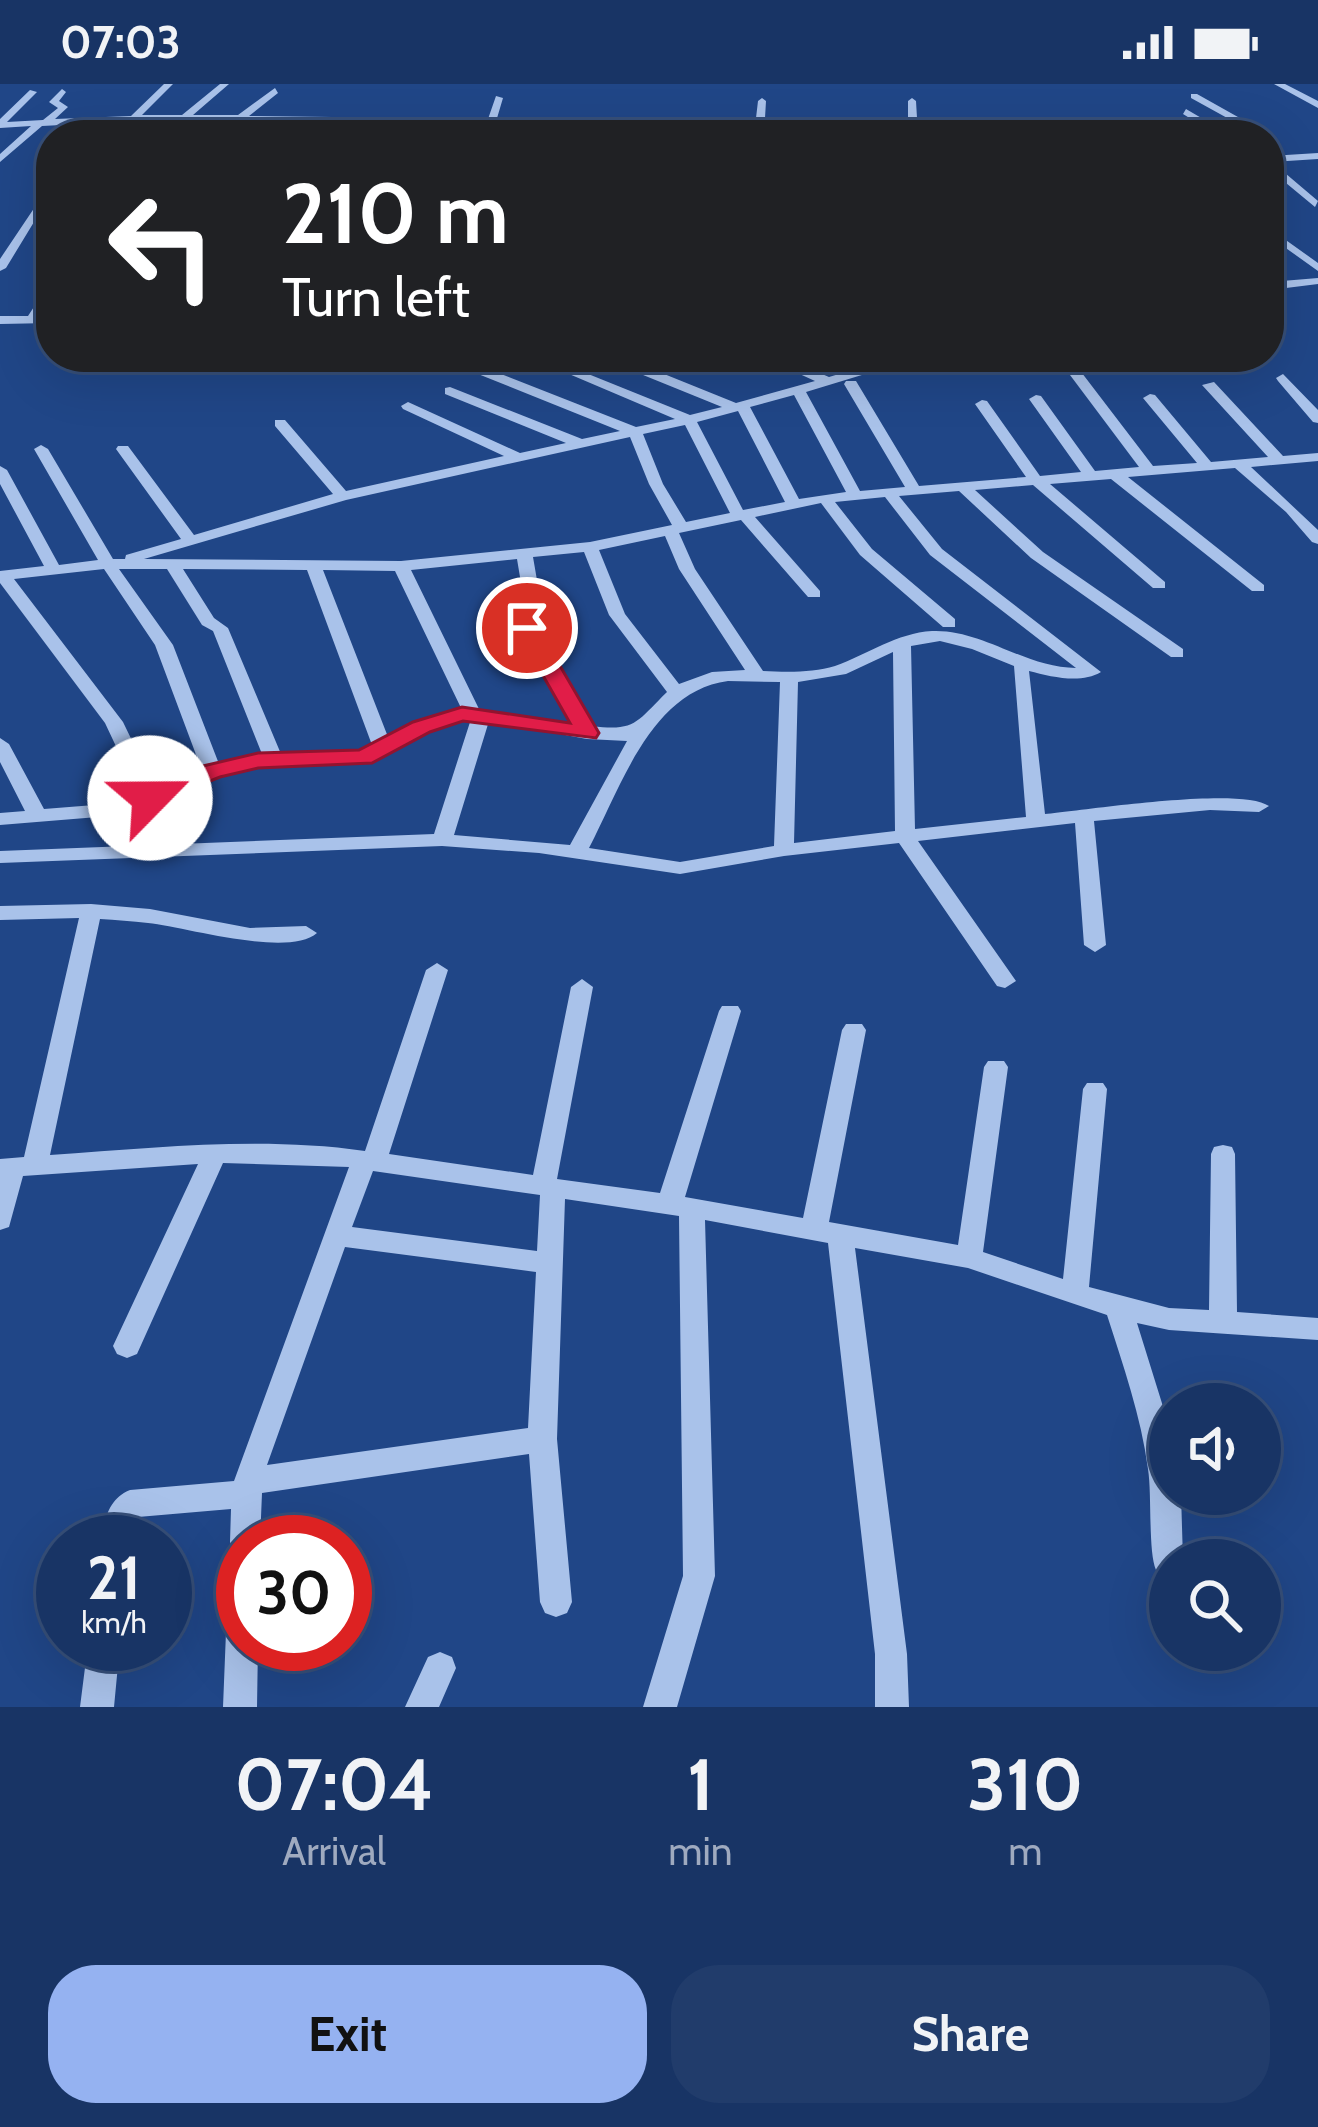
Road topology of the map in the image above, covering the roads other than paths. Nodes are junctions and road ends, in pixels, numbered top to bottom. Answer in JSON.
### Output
{"nodes":[{"id":1,"x":170,"y":84,"type":"edge"},
{"id":2,"x":225,"y":84,"type":"edge"},
{"id":3,"x":1278,"y":84,"type":"edge"},
{"id":4,"x":275,"y":91,"type":"dead end"},
{"id":5,"x":33,"y":92,"type":"dead end"},
{"id":6,"x":62,"y":92,"type":"dead end"},
{"id":7,"x":1194,"y":96,"type":"dead end"},
{"id":8,"x":499,"y":98,"type":"dead end"},
{"id":9,"x":762,"y":101,"type":"dead end"},
{"id":10,"x":912,"y":101,"type":"dead end"},
{"id":11,"x":1318,"y":104,"type":"edge"},
{"id":12,"x":1186,"y":112,"type":"dead end"},
{"id":13,"x":139,"y":118,"type":"junction"},
{"id":14,"x":183,"y":118,"type":"junction"},
{"id":15,"x":242,"y":119,"type":"junction"},
{"id":16,"x":47,"y":120,"type":"edge"},
{"id":17,"x":107,"y":120,"type":"edge"},
{"id":18,"x":311,"y":120,"type":"edge"},
{"id":19,"x":490,"y":120,"type":"edge"},
{"id":20,"x":760,"y":120,"type":"edge"},
{"id":21,"x":913,"y":120,"type":"edge"},
{"id":22,"x":1199,"y":120,"type":"edge"},
{"id":23,"x":1238,"y":120,"type":"edge"},
{"id":24,"x":0,"y":124,"type":"edge"},
{"id":25,"x":36,"y":124,"type":"edge"},
{"id":26,"x":36,"y":129,"type":"edge"},
{"id":27,"x":1286,"y":147,"type":"dead end"},
{"id":28,"x":1318,"y":156,"type":"edge"},
{"id":29,"x":1304,"y":157,"type":"junction"},
{"id":30,"x":0,"y":159,"type":"edge"},
{"id":31,"x":1284,"y":160,"type":"edge"},
{"id":32,"x":1284,"y":176,"type":"edge"},
{"id":33,"x":1315,"y":204,"type":"dead end"},
{"id":34,"x":36,"y":210,"type":"edge"},
{"id":35,"x":1284,"y":242,"type":"edge"},
{"id":36,"x":0,"y":268,"type":"edge"},
{"id":37,"x":1318,"y":268,"type":"edge"},
{"id":38,"x":1318,"y":281,"type":"edge"},
{"id":39,"x":1284,"y":284,"type":"edge"},
{"id":40,"x":36,"y":312,"type":"edge"},
{"id":41,"x":0,"y":320,"type":"edge"},
{"id":42,"x":31,"y":320,"type":"junction"},
{"id":43,"x":36,"y":320,"type":"edge"},
{"id":44,"x":485,"y":372,"type":"edge"},
{"id":45,"x":571,"y":372,"type":"edge"},
{"id":46,"x":650,"y":372,"type":"edge"},
{"id":47,"x":807,"y":372,"type":"edge"},
{"id":48,"x":847,"y":372,"type":"edge"},
{"id":49,"x":874,"y":372,"type":"edge"},
{"id":50,"x":1074,"y":372,"type":"edge"},
{"id":51,"x":858,"y":378,"type":"junction"},
{"id":52,"x":1283,"y":378,"type":"dead end"},
{"id":53,"x":829,"y":382,"type":"junction"},
{"id":54,"x":1209,"y":385,"type":"dead end"},
{"id":55,"x":798,"y":390,"type":"junction"},
{"id":56,"x":450,"y":391,"type":"dead end"},
{"id":57,"x":1150,"y":398,"type":"dead end"},
{"id":58,"x":1036,"y":399,"type":"dead end"},
{"id":59,"x":982,"y":404,"type":"dead end"},
{"id":60,"x":408,"y":406,"type":"dead end"},
{"id":61,"x":739,"y":406,"type":"junction"},
{"id":62,"x":1318,"y":419,"type":"edge"},
{"id":63,"x":688,"y":420,"type":"junction"},
{"id":64,"x":280,"y":423,"type":"dead end"},
{"id":65,"x":635,"y":432,"type":"junction"},
{"id":66,"x":582,"y":444,"type":"junction"},
{"id":67,"x":40,"y":449,"type":"dead end"},
{"id":68,"x":123,"y":449,"type":"dead end"},
{"id":69,"x":1318,"y":457,"type":"edge"},
{"id":70,"x":521,"y":459,"type":"junction"},
{"id":71,"x":1287,"y":459,"type":"junction"},
{"id":72,"x":1238,"y":463,"type":"junction"},
{"id":73,"x":1205,"y":465,"type":"junction"},
{"id":74,"x":0,"y":470,"type":"edge"},
{"id":75,"x":1148,"y":470,"type":"junction"},
{"id":76,"x":1112,"y":472,"type":"junction"},
{"id":77,"x":1090,"y":474,"type":"junction"},
{"id":78,"x":1318,"y":475,"type":"edge"},
{"id":79,"x":1034,"y":478,"type":"junction"},
{"id":80,"x":962,"y":486,"type":"junction"},
{"id":81,"x":915,"y":491,"type":"junction"},
{"id":82,"x":889,"y":493,"type":"junction"},
{"id":83,"x":344,"y":496,"type":"junction"},
{"id":84,"x":856,"y":496,"type":"junction"},
{"id":85,"x":825,"y":498,"type":"junction"},
{"id":86,"x":794,"y":504,"type":"junction"},
{"id":87,"x":741,"y":514,"type":"junction"},
{"id":88,"x":675,"y":528,"type":"junction"},
{"id":89,"x":1318,"y":539,"type":"edge"},
{"id":90,"x":190,"y":541,"type":"junction"},
{"id":91,"x":590,"y":547,"type":"junction"},
{"id":92,"x":524,"y":553,"type":"junction"},
{"id":93,"x":108,"y":565,"type":"junction"},
{"id":94,"x":172,"y":566,"type":"junction"},
{"id":95,"x":400,"y":566,"type":"junction"},
{"id":96,"x":314,"y":569,"type":"junction"},
{"id":97,"x":54,"y":570,"type":"junction"},
{"id":98,"x":1,"y":576,"type":"edge"},
{"id":99,"x":1159,"y":585,"type":"dead end"},
{"id":100,"x":1258,"y":588,"type":"dead end"},
{"id":101,"x":814,"y":594,"type":"dead end"},
{"id":102,"x":949,"y":622,"type":"dead end"},
{"id":103,"x":902,"y":645,"type":"junction"},
{"id":104,"x":1177,"y":653,"type":"dead end"},
{"id":105,"x":1020,"y":669,"type":"dead end"},
{"id":106,"x":756,"y":674,"type":"junction"},
{"id":107,"x":789,"y":674,"type":"junction"},
{"id":108,"x":676,"y":693,"type":"junction"},
{"id":109,"x":477,"y":713,"type":"junction"},
{"id":110,"x":642,"y":730,"type":"junction"},
{"id":111,"x":587,"y":733,"type":"junction"},
{"id":112,"x":0,"y":744,"type":"edge"},
{"id":113,"x":382,"y":749,"type":"junction"},
{"id":114,"x":273,"y":758,"type":"junction"},
{"id":115,"x":212,"y":771,"type":"junction"},
{"id":116,"x":150,"y":798,"type":"junction"},
{"id":117,"x":1258,"y":806,"type":"dead end"},
{"id":118,"x":38,"y":816,"type":"junction"},
{"id":119,"x":1084,"y":816,"type":"junction"},
{"id":120,"x":0,"y":819,"type":"edge"},
{"id":121,"x":1036,"y":822,"type":"junction"},
{"id":122,"x":905,"y":837,"type":"junction"},
{"id":123,"x":442,"y":840,"type":"junction"},
{"id":124,"x":784,"y":850,"type":"junction"},
{"id":125,"x":578,"y":852,"type":"junction"},
{"id":126,"x":0,"y":857,"type":"edge"},
{"id":127,"x":91,"y":910,"type":"junction"},
{"id":128,"x":0,"y":914,"type":"edge"},
{"id":129,"x":306,"y":933,"type":"dead end"},
{"id":130,"x":1095,"y":945,"type":"dead end"},
{"id":131,"x":436,"y":970,"type":"dead end"},
{"id":132,"x":1005,"y":981,"type":"dead end"},
{"id":133,"x":582,"y":987,"type":"dead end"},
{"id":134,"x":730,"y":1011,"type":"dead end"},
{"id":135,"x":854,"y":1030,"type":"dead end"},
{"id":136,"x":996,"y":1067,"type":"dead end"},
{"id":137,"x":1095,"y":1089,"type":"dead end"},
{"id":138,"x":214,"y":1154,"type":"junction"},
{"id":139,"x":1223,"y":1154,"type":"dead end"},
{"id":140,"x":369,"y":1161,"type":"junction"},
{"id":141,"x":16,"y":1167,"type":"edge"},
{"id":142,"x":548,"y":1187,"type":"junction"},
{"id":143,"x":681,"y":1206,"type":"junction"},
{"id":144,"x":0,"y":1220,"type":"edge"},
{"id":145,"x":827,"y":1232,"type":"junction"},
{"id":146,"x":336,"y":1235,"type":"junction"},
{"id":147,"x":969,"y":1258,"type":"junction"},
{"id":148,"x":548,"y":1263,"type":"junction"},
{"id":149,"x":1075,"y":1292,"type":"junction"},
{"id":150,"x":1118,"y":1308,"type":"junction"},
{"id":151,"x":1223,"y":1323,"type":"junction"},
{"id":152,"x":1318,"y":1329,"type":"edge"},
{"id":153,"x":127,"y":1346,"type":"dead end"},
{"id":154,"x":542,"y":1438,"type":"junction"},
{"id":155,"x":248,"y":1485,"type":"junction"},
{"id":156,"x":122,"y":1515,"type":"edge"},
{"id":157,"x":246,"y":1515,"type":"edge"},
{"id":158,"x":1169,"y":1539,"type":"edge"},
{"id":159,"x":556,"y":1602,"type":"dead end"},
{"id":160,"x":440,"y":1668,"type":"dead end"},
{"id":161,"x":101,"y":1671,"type":"edge"},
{"id":162,"x":241,"y":1671,"type":"edge"},
{"id":163,"x":97,"y":1707,"type":"edge"},
{"id":164,"x":240,"y":1707,"type":"edge"},
{"id":165,"x":422,"y":1707,"type":"edge"},
{"id":166,"x":659,"y":1707,"type":"edge"},
{"id":167,"x":892,"y":1707,"type":"edge"}],
"edges":[{"from":1,"to":13,"type":"street"},
{"from":2,"to":14,"type":"street"},
{"from":3,"to":11,"type":"street"},
{"from":4,"to":15,"type":"street"},
{"from":5,"to":24,"type":"street"},
{"from":6,"to":16,"type":"street"},
{"from":7,"to":23,"type":"street"},
{"from":8,"to":19,"type":"street"},
{"from":9,"to":20,"type":"street"},
{"from":10,"to":21,"type":"street"},
{"from":12,"to":22,"type":"street"},
{"from":13,"to":14,"type":"street"},
{"from":13,"to":17,"type":"street"},
{"from":14,"to":15,"type":"street"},
{"from":15,"to":18,"type":"street"},
{"from":24,"to":25,"type":"street"},
{"from":26,"to":30,"type":"street"},
{"from":27,"to":29,"type":"street"},
{"from":28,"to":29,"type":"street"},
{"from":29,"to":31,"type":"street"},
{"from":32,"to":33,"type":"street"},
{"from":34,"to":36,"type":"street"},
{"from":35,"to":37,"type":"street"},
{"from":38,"to":39,"type":"street"},
{"from":40,"to":42,"type":"street"},
{"from":41,"to":42,"type":"street"},
{"from":42,"to":43,"type":"street"},
{"from":44,"to":65,"type":"street"},
{"from":45,"to":63,"type":"street"},
{"from":46,"to":61,"type":"street"},
{"from":47,"to":53,"type":"street"},
{"from":48,"to":51,"type":"street"},
{"from":49,"to":51,"type":"street"},
{"from":50,"to":75,"type":"street"},
{"from":51,"to":53,"type":"street"},
{"from":51,"to":81,"type":"street"},
{"from":52,"to":62,"type":"street"},
{"from":53,"to":55,"type":"street"},
{"from":54,"to":71,"type":"street"},
{"from":55,"to":61,"type":"street"},
{"from":55,"to":84,"type":"street"},
{"from":56,"to":66,"type":"street"},
{"from":57,"to":73,"type":"street"},
{"from":58,"to":77,"type":"street"},
{"from":59,"to":79,"type":"street"},
{"from":60,"to":70,"type":"street"},
{"from":61,"to":63,"type":"street"},
{"from":61,"to":86,"type":"street"},
{"from":63,"to":65,"type":"street"},
{"from":63,"to":87,"type":"street"},
{"from":64,"to":83,"type":"street"},
{"from":65,"to":66,"type":"street"},
{"from":65,"to":88,"type":"street"},
{"from":66,"to":70,"type":"street"},
{"from":67,"to":93,"type":"street"},
{"from":68,"to":90,"type":"street"},
{"from":69,"to":71,"type":"street"},
{"from":70,"to":83,"type":"street"},
{"from":71,"to":72,"type":"street"},
{"from":71,"to":78,"type":"street"},
{"from":72,"to":73,"type":"street"},
{"from":72,"to":89,"type":"street"},
{"from":73,"to":75,"type":"street"},
{"from":74,"to":97,"type":"street"},
{"from":75,"to":76,"type":"street"},
{"from":76,"to":77,"type":"street"},
{"from":76,"to":100,"type":"street"},
{"from":77,"to":79,"type":"street"},
{"from":79,"to":80,"type":"street"},
{"from":79,"to":99,"type":"street"},
{"from":80,"to":81,"type":"street"},
{"from":80,"to":104,"type":"street"},
{"from":81,"to":82,"type":"street"},
{"from":82,"to":84,"type":"street"},
{"from":82,"to":103,"type":"street"},
{"from":83,"to":90,"type":"street"},
{"from":84,"to":85,"type":"street"},
{"from":85,"to":86,"type":"street"},
{"from":85,"to":102,"type":"street"},
{"from":86,"to":87,"type":"street"},
{"from":87,"to":88,"type":"street"},
{"from":87,"to":101,"type":"street"},
{"from":88,"to":91,"type":"street"},
{"from":88,"to":106,"type":"street"},
{"from":90,"to":93,"type":"street"},
{"from":91,"to":92,"type":"street"},
{"from":91,"to":108,"type":"street"},
{"from":92,"to":95,"type":"street"},
{"from":92,"to":111,"type":"street"},
{"from":93,"to":94,"type":"street"},
{"from":93,"to":97,"type":"street"},
{"from":93,"to":115,"type":"street"},
{"from":94,"to":96,"type":"street"},
{"from":94,"to":114,"type":"street"},
{"from":95,"to":96,"type":"street"},
{"from":95,"to":109,"type":"street"},
{"from":96,"to":113,"type":"street"},
{"from":97,"to":98,"type":"street"},
{"from":98,"to":116,"type":"street"},
{"from":103,"to":107,"type":"street"},
{"from":103,"to":122,"type":"street"},
{"from":105,"to":121,"type":"street"},
{"from":106,"to":107,"type":"street"},
{"from":106,"to":108,"type":"street"},
{"from":107,"to":124,"type":"street"},
{"from":108,"to":110,"type":"street"},
{"from":109,"to":111,"type":"street"},
{"from":109,"to":113,"type":"street"},
{"from":109,"to":123,"type":"street"},
{"from":110,"to":111,"type":"street"},
{"from":110,"to":125,"type":"street"},
{"from":112,"to":118,"type":"street"},
{"from":113,"to":114,"type":"street"},
{"from":114,"to":115,"type":"street"},
{"from":115,"to":116,"type":"street"},
{"from":116,"to":118,"type":"street"},
{"from":117,"to":119,"type":"street"},
{"from":118,"to":120,"type":"street"},
{"from":119,"to":121,"type":"street"},
{"from":119,"to":130,"type":"street"},
{"from":121,"to":122,"type":"street"},
{"from":122,"to":124,"type":"street"},
{"from":122,"to":132,"type":"street"},
{"from":123,"to":125,"type":"street"},
{"from":123,"to":126,"type":"street"},
{"from":124,"to":125,"type":"street"},
{"from":127,"to":128,"type":"street"},
{"from":127,"to":129,"type":"street"},
{"from":127,"to":141,"type":"street"},
{"from":131,"to":140,"type":"street"},
{"from":133,"to":142,"type":"street"},
{"from":134,"to":143,"type":"street"},
{"from":135,"to":145,"type":"street"},
{"from":136,"to":147,"type":"street"},
{"from":137,"to":149,"type":"street"},
{"from":138,"to":140,"type":"street"},
{"from":138,"to":141,"type":"street"},
{"from":138,"to":153,"type":"street"},
{"from":139,"to":151,"type":"street"},
{"from":140,"to":142,"type":"street"},
{"from":140,"to":146,"type":"street"},
{"from":141,"to":144,"type":"street"},
{"from":142,"to":143,"type":"street"},
{"from":142,"to":148,"type":"street"},
{"from":143,"to":145,"type":"street"},
{"from":143,"to":166,"type":"street"},
{"from":145,"to":147,"type":"street"},
{"from":145,"to":167,"type":"street"},
{"from":146,"to":148,"type":"street"},
{"from":146,"to":155,"type":"street"},
{"from":147,"to":149,"type":"street"},
{"from":148,"to":154,"type":"street"},
{"from":149,"to":150,"type":"street"},
{"from":150,"to":151,"type":"street"},
{"from":150,"to":158,"type":"street"},
{"from":151,"to":152,"type":"street"},
{"from":154,"to":155,"type":"street"},
{"from":154,"to":159,"type":"street"},
{"from":155,"to":156,"type":"street"},
{"from":155,"to":157,"type":"street"},
{"from":160,"to":165,"type":"street"},
{"from":161,"to":163,"type":"street"},
{"from":162,"to":164,"type":"street"}]}
